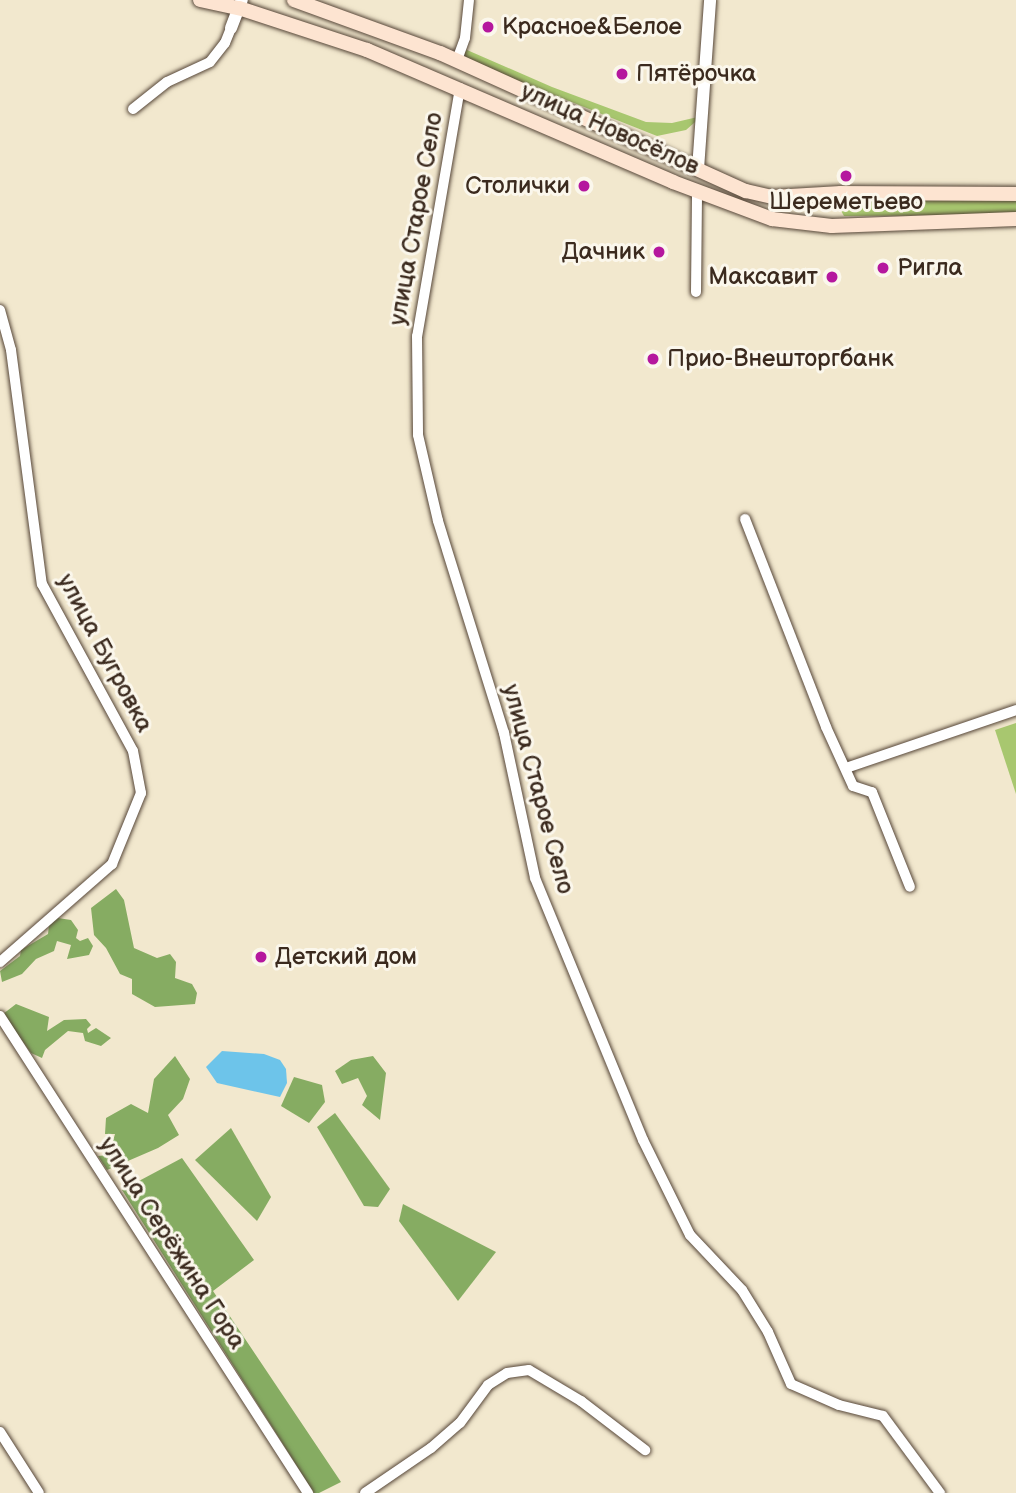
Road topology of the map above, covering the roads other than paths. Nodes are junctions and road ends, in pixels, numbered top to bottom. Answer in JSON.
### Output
{"nodes":[{"id":1,"x":200,"y":0,"type":"edge"},
{"id":2,"x":294,"y":0,"type":"edge"},
{"id":3,"x":469,"y":0,"type":"edge"},
{"id":4,"x":710,"y":0,"type":"edge"},
{"id":5,"x":241,"y":4,"type":"edge"},
{"id":6,"x":231,"y":28,"type":"joint"},
{"id":7,"x":457,"y":60,"type":"junction"},
{"id":8,"x":460,"y":88,"type":"junction"},
{"id":9,"x":132,"y":109,"type":"dead end"},
{"id":10,"x":698,"y":169,"type":"junction"},
{"id":11,"x":697,"y":191,"type":"junction"},
{"id":12,"x":1016,"y":194,"type":"edge"},
{"id":13,"x":1016,"y":219,"type":"edge"},
{"id":14,"x":696,"y":292,"type":"dead end"},
{"id":15,"x":0,"y":310,"type":"edge"},
{"id":16,"x":745,"y":519,"type":"dead end"},
{"id":17,"x":1016,"y":710,"type":"edge"},
{"id":18,"x":846,"y":768,"type":"junction"},
{"id":19,"x":910,"y":887,"type":"dead end"},
{"id":20,"x":0,"y":962,"type":"edge"},
{"id":21,"x":0,"y":1016,"type":"edge"},
{"id":22,"x":0,"y":1432,"type":"edge"},
{"id":23,"x":645,"y":1450,"type":"dead end"},
{"id":24,"x":39,"y":1493,"type":"edge"},
{"id":25,"x":308,"y":1493,"type":"edge"},
{"id":26,"x":365,"y":1493,"type":"edge"},
{"id":27,"x":940,"y":1493,"type":"edge"}],
"edges":[{"from":1,"to":5,"type":"main road","name":"улица Новосёлов"},
{"from":2,"to":7,"type":"main road","name":"улица Новосёлов"},
{"from":3,"to":7,"type":"street"},
{"from":4,"to":10,"type":"street"},
{"from":5,"to":6,"type":"street"},
{"from":5,"to":8,"type":"main road","name":"улица Новосёлов"},
{"from":6,"to":9,"type":"street"},
{"from":7,"to":10,"type":"main road","name":"улица Новосёлов"},
{"from":8,"to":11,"type":"main road","name":"улица Новосёлов"},
{"from":8,"to":27,"type":"street","name":"улица Старое Село"},
{"from":10,"to":12,"type":"main road","name":"улица Новосёлов"},
{"from":11,"to":13,"type":"main road","name":"улица Новосёлов"},
{"from":11,"to":14,"type":"street"},
{"from":15,"to":20,"type":"street","name":"улица Бугровка"},
{"from":16,"to":18,"type":"street"},
{"from":17,"to":18,"type":"street"},
{"from":18,"to":19,"type":"street"},
{"from":21,"to":25,"type":"street","name":"улица Серёжина Гора"},
{"from":22,"to":24,"type":"street"},
{"from":23,"to":26,"type":"street"}]}
